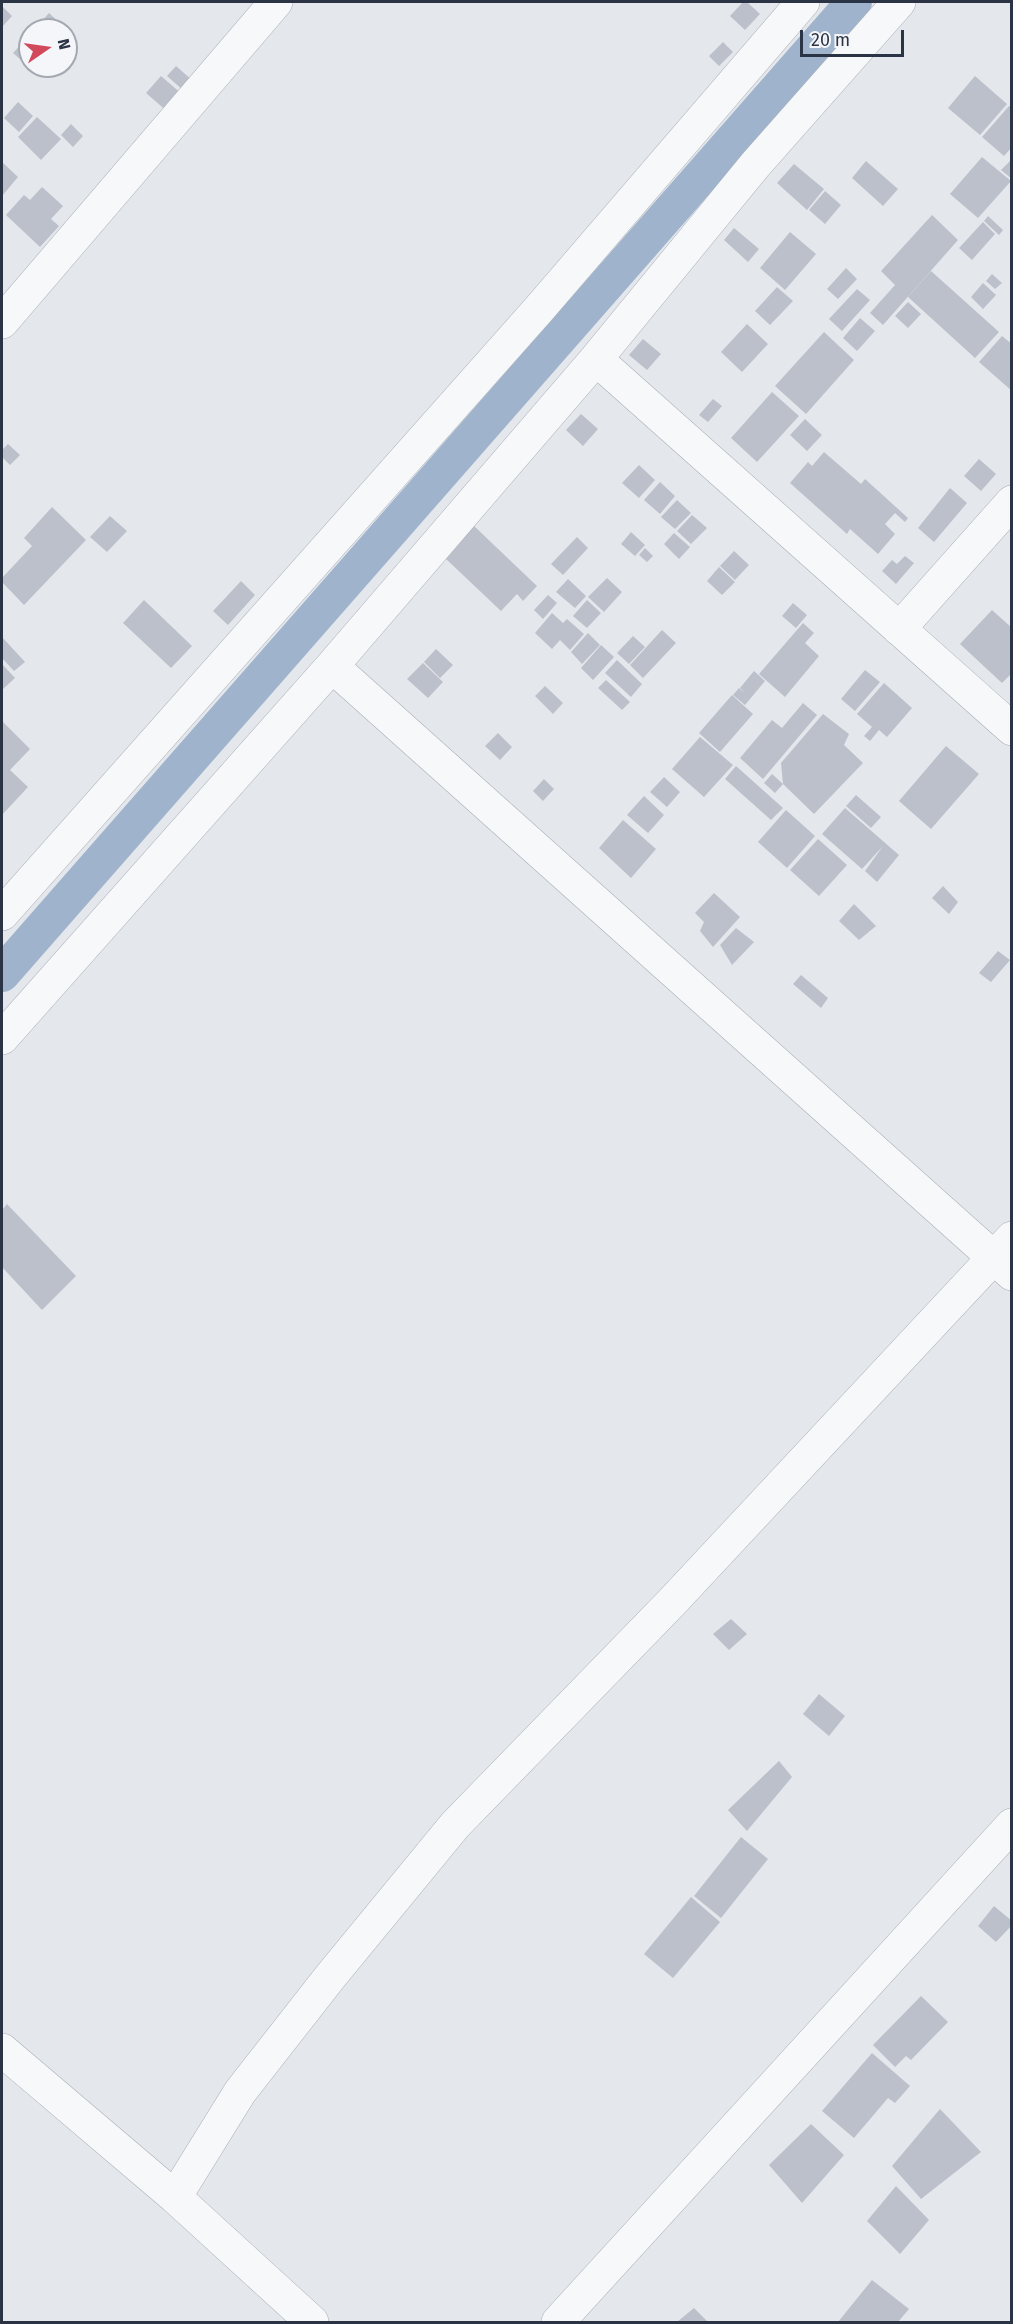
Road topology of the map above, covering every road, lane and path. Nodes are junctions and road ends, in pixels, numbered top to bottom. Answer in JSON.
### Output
{"nodes":[{"id":1,"x":276,"y":2,"type":"edge"},
{"id":2,"x":803,"y":2,"type":"edge"},
{"id":3,"x":899,"y":2,"type":"edge"},
{"id":4,"x":2,"y":322,"type":"edge"},
{"id":5,"x":596,"y":359,"type":"junction"},
{"id":6,"x":1011,"y":502,"type":"edge"},
{"id":7,"x":899,"y":629,"type":"junction"},
{"id":8,"x":332,"y":666,"type":"junction"},
{"id":9,"x":1011,"y":729,"type":"edge"},
{"id":10,"x":2,"y":914,"type":"edge"},
{"id":11,"x":2,"y":1038,"type":"edge"},
{"id":12,"x":1005,"y":1257,"type":"edge"},
{"id":13,"x":1011,"y":1825,"type":"edge"},
{"id":14,"x":2,"y":2050,"type":"edge"},
{"id":15,"x":175,"y":2197,"type":"junction"},
{"id":16,"x":312,"y":2322,"type":"edge"},
{"id":17,"x":558,"y":2322,"type":"edge"}],
"edges":[{"from":1,"to":4,"type":"street"},
{"from":2,"to":10,"type":"street"},
{"from":3,"to":5,"type":"street"},
{"from":5,"to":7,"type":"street"},
{"from":5,"to":8,"type":"street"},
{"from":6,"to":7,"type":"street"},
{"from":7,"to":9,"type":"street"},
{"from":8,"to":11,"type":"street"},
{"from":8,"to":12,"type":"street"},
{"from":12,"to":15,"type":"street"},
{"from":13,"to":17,"type":"street"},
{"from":14,"to":15,"type":"street"},
{"from":15,"to":16,"type":"street"}]}
